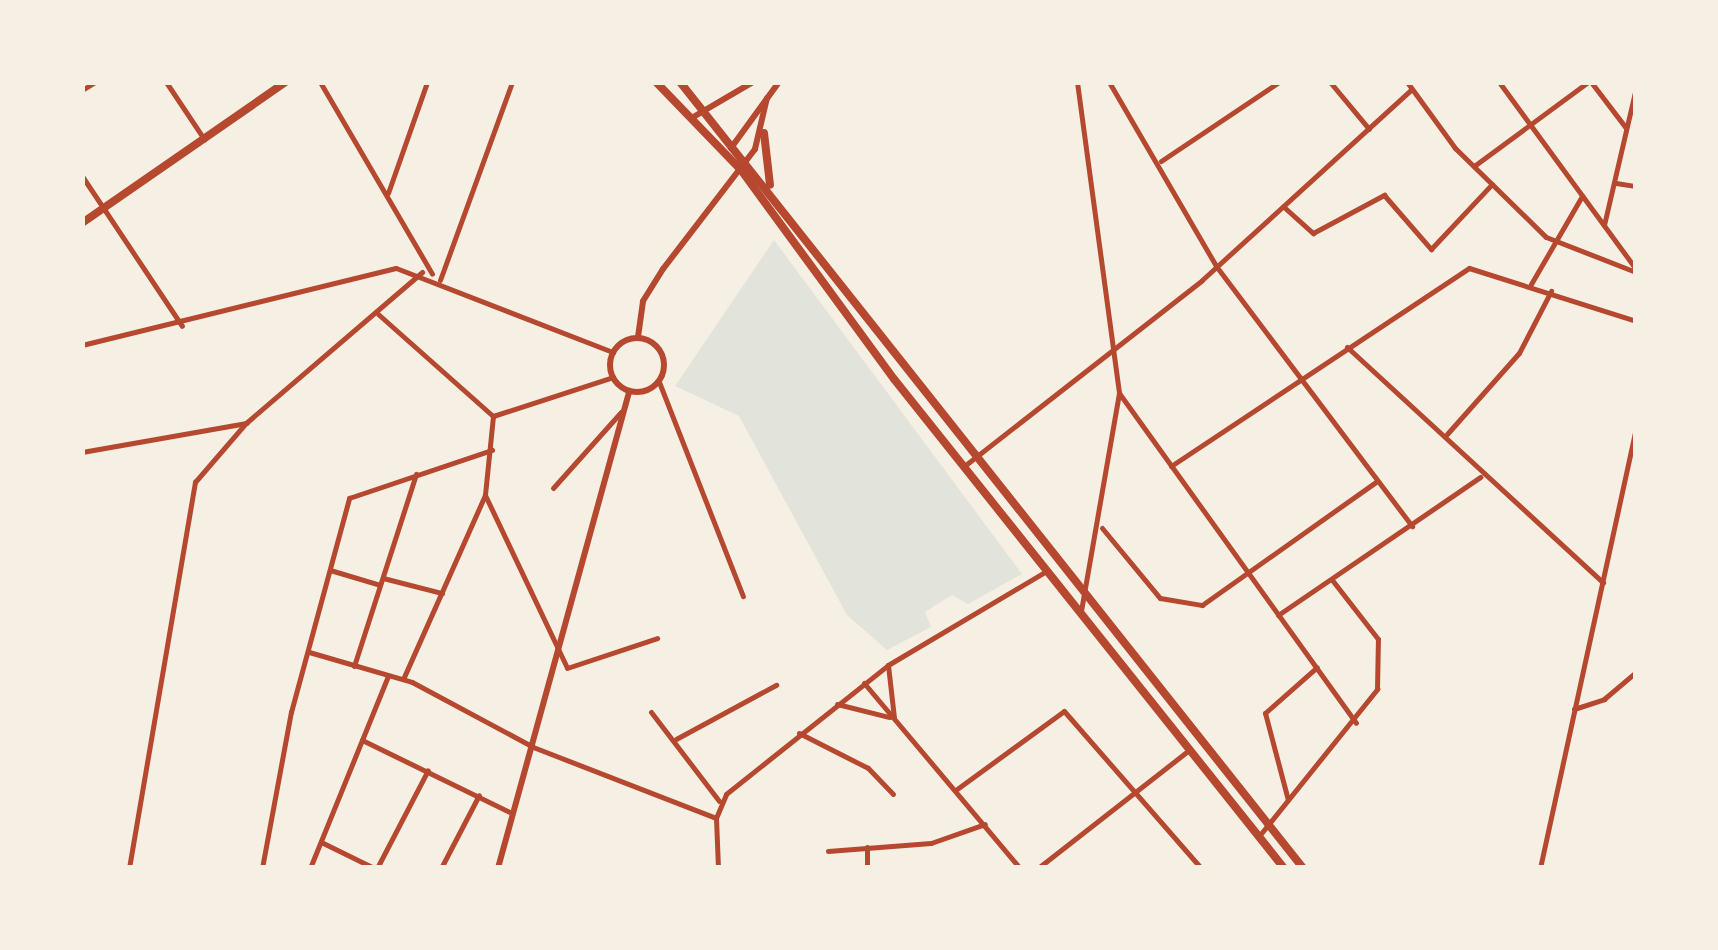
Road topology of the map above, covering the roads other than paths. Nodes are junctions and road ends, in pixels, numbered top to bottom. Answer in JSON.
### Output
{"nodes":[{"id":1,"x":95,"y":82,"type":"edge"},
{"id":2,"x":166,"y":82,"type":"edge"},
{"id":3,"x":286,"y":82,"type":"edge"},
{"id":4,"x":320,"y":82,"type":"edge"},
{"id":5,"x":428,"y":82,"type":"edge"},
{"id":6,"x":512,"y":82,"type":"edge"},
{"id":7,"x":656,"y":82,"type":"edge"},
{"id":8,"x":680,"y":82,"type":"edge"},
{"id":9,"x":753,"y":82,"type":"edge"},
{"id":10,"x":779,"y":82,"type":"edge"},
{"id":11,"x":1077,"y":82,"type":"edge"},
{"id":12,"x":1279,"y":82,"type":"edge"},
{"id":13,"x":1330,"y":82,"type":"edge"},
{"id":14,"x":1406,"y":82,"type":"edge"},
{"id":15,"x":1499,"y":82,"type":"edge"},
{"id":16,"x":1590,"y":82,"type":"edge"},
{"id":17,"x":1113,"y":84,"type":"edge"},
{"id":18,"x":1636,"y":86,"type":"edge"},
{"id":19,"x":82,"y":90,"type":"edge"},
{"id":20,"x":1411,"y":90,"type":"junction"},
{"id":21,"x":767,"y":98,"type":"junction"},
{"id":22,"x":705,"y":108,"type":"junction"},
{"id":23,"x":695,"y":116,"type":"junction"},
{"id":24,"x":1529,"y":124,"type":"junction"},
{"id":25,"x":1626,"y":128,"type":"junction"},
{"id":26,"x":1369,"y":129,"type":"junction"},
{"id":27,"x":764,"y":133,"type":"junction"},
{"id":28,"x":204,"y":138,"type":"junction"},
{"id":29,"x":736,"y":142,"type":"junction"},
{"id":30,"x":726,"y":152,"type":"junction"},
{"id":31,"x":748,"y":158,"type":"junction"},
{"id":32,"x":1160,"y":162,"type":"junction"},
{"id":33,"x":1474,"y":166,"type":"junction"},
{"id":34,"x":741,"y":170,"type":"junction"},
{"id":35,"x":82,"y":176,"type":"edge"},
{"id":36,"x":1616,"y":183,"type":"junction"},
{"id":37,"x":1492,"y":184,"type":"junction"},
{"id":38,"x":1636,"y":186,"type":"edge"},
{"id":39,"x":771,"y":190,"type":"junction"},
{"id":40,"x":387,"y":194,"type":"junction"},
{"id":41,"x":1582,"y":196,"type":"junction"},
{"id":42,"x":105,"y":208,"type":"junction"},
{"id":43,"x":1285,"y":208,"type":"junction"},
{"id":44,"x":82,"y":223,"type":"edge"},
{"id":45,"x":1604,"y":226,"type":"junction"},
{"id":46,"x":1552,"y":241,"type":"junction"},
{"id":47,"x":1216,"y":266,"type":"junction"},
{"id":48,"x":1636,"y":270,"type":"edge"},
{"id":49,"x":422,"y":272,"type":"junction"},
{"id":50,"x":437,"y":278,"type":"junction"},
{"id":51,"x":1531,"y":284,"type":"junction"},
{"id":52,"x":1552,"y":291,"type":"junction"},
{"id":53,"x":378,"y":314,"type":"junction"},
{"id":54,"x":1636,"y":321,"type":"edge"},
{"id":55,"x":182,"y":326,"type":"junction"},
{"id":56,"x":638,"y":337,"type":"junction"},
{"id":57,"x":82,"y":345,"type":"edge"},
{"id":58,"x":1347,"y":347,"type":"junction"},
{"id":59,"x":1113,"y":351,"type":"junction"},
{"id":60,"x":613,"y":352,"type":"junction"},
{"id":61,"x":613,"y":377,"type":"junction"},
{"id":62,"x":1304,"y":380,"type":"junction"},
{"id":63,"x":658,"y":382,"type":"junction"},
{"id":64,"x":629,"y":391,"type":"junction"},
{"id":65,"x":1119,"y":393,"type":"junction"},
{"id":66,"x":623,"y":410,"type":"junction"},
{"id":67,"x":493,"y":416,"type":"junction"},
{"id":68,"x":246,"y":423,"type":"junction"},
{"id":69,"x":1636,"y":428,"type":"edge"},
{"id":70,"x":1447,"y":434,"type":"junction"},
{"id":71,"x":492,"y":450,"type":"junction"},
{"id":72,"x":82,"y":452,"type":"edge"},
{"id":73,"x":972,"y":458,"type":"junction"},
{"id":74,"x":1171,"y":466,"type":"junction"},
{"id":75,"x":963,"y":467,"type":"junction"},
{"id":76,"x":416,"y":474,"type":"junction"},
{"id":77,"x":1480,"y":477,"type":"junction"},
{"id":78,"x":1378,"y":481,"type":"junction"},
{"id":79,"x":553,"y":488,"type":"dead end"},
{"id":80,"x":485,"y":495,"type":"junction"},
{"id":81,"x":1412,"y":526,"type":"junction"},
{"id":82,"x":1102,"y":528,"type":"junction"},
{"id":83,"x":330,"y":570,"type":"junction"},
{"id":84,"x":1048,"y":570,"type":"junction"},
{"id":85,"x":1249,"y":574,"type":"junction"},
{"id":86,"x":1332,"y":580,"type":"junction"},
{"id":87,"x":382,"y":582,"type":"junction"},
{"id":88,"x":1603,"y":582,"type":"junction"},
{"id":89,"x":442,"y":593,"type":"junction"},
{"id":90,"x":1085,"y":593,"type":"junction"},
{"id":91,"x":743,"y":596,"type":"dead end"},
{"id":92,"x":1080,"y":610,"type":"junction"},
{"id":93,"x":1278,"y":615,"type":"junction"},
{"id":94,"x":657,"y":638,"type":"dead end"},
{"id":95,"x":308,"y":652,"type":"junction"},
{"id":96,"x":557,"y":655,"type":"junction"},
{"id":97,"x":888,"y":665,"type":"junction"},
{"id":98,"x":354,"y":666,"type":"junction"},
{"id":99,"x":1317,"y":667,"type":"junction"},
{"id":100,"x":1636,"y":672,"type":"edge"},
{"id":101,"x":388,"y":676,"type":"junction"},
{"id":102,"x":403,"y":679,"type":"junction"},
{"id":103,"x":864,"y":682,"type":"junction"},
{"id":104,"x":776,"y":685,"type":"dead end"},
{"id":105,"x":834,"y":704,"type":"junction"},
{"id":106,"x":1574,"y":708,"type":"junction"},
{"id":107,"x":652,"y":712,"type":"dead end"},
{"id":108,"x":895,"y":721,"type":"junction"},
{"id":109,"x":1356,"y":723,"type":"junction"},
{"id":110,"x":799,"y":733,"type":"junction"},
{"id":111,"x":676,"y":739,"type":"junction"},
{"id":112,"x":362,"y":740,"type":"junction"},
{"id":113,"x":533,"y":746,"type":"junction"},
{"id":114,"x":1189,"y":750,"type":"junction"},
{"id":115,"x":428,"y":770,"type":"junction"},
{"id":116,"x":956,"y":789,"type":"junction"},
{"id":117,"x":1137,"y":790,"type":"junction"},
{"id":118,"x":893,"y":794,"type":"dead end"},
{"id":119,"x":480,"y":796,"type":"junction"},
{"id":120,"x":1288,"y":800,"type":"junction"},
{"id":121,"x":720,"y":802,"type":"junction"},
{"id":122,"x":513,"y":814,"type":"junction"},
{"id":123,"x":716,"y":818,"type":"junction"},
{"id":124,"x":985,"y":824,"type":"junction"},
{"id":125,"x":1270,"y":824,"type":"junction"},
{"id":126,"x":1259,"y":836,"type":"junction"},
{"id":127,"x":321,"y":842,"type":"junction"},
{"id":128,"x":867,"y":847,"type":"junction"},
{"id":129,"x":828,"y":851,"type":"dead end"},
{"id":130,"x":129,"y":868,"type":"edge"},
{"id":131,"x":262,"y":868,"type":"edge"},
{"id":132,"x":310,"y":868,"type":"edge"},
{"id":133,"x":375,"y":868,"type":"edge"},
{"id":134,"x":441,"y":868,"type":"edge"},
{"id":135,"x":498,"y":868,"type":"edge"},
{"id":136,"x":718,"y":868,"type":"edge"},
{"id":137,"x":867,"y":868,"type":"edge"},
{"id":138,"x":1020,"y":868,"type":"edge"},
{"id":139,"x":1038,"y":868,"type":"edge"},
{"id":140,"x":1202,"y":868,"type":"edge"},
{"id":141,"x":1284,"y":868,"type":"edge"},
{"id":142,"x":1303,"y":868,"type":"edge"},
{"id":143,"x":1540,"y":868,"type":"edge"}],
"edges":[{"from":1,"to":19,"type":"street"},
{"from":2,"to":28,"type":"street"},
{"from":3,"to":28,"type":"main road"},
{"from":4,"to":40,"type":"street"},
{"from":5,"to":40,"type":"street"},
{"from":6,"to":50,"type":"street"},
{"from":7,"to":23,"type":"main road"},
{"from":8,"to":22,"type":"main road"},
{"from":9,"to":22,"type":"street"},
{"from":10,"to":21,"type":"street"},
{"from":11,"to":59,"type":"street"},
{"from":12,"to":32,"type":"street"},
{"from":13,"to":26,"type":"street"},
{"from":14,"to":20,"type":"street"},
{"from":15,"to":24,"type":"street"},
{"from":16,"to":24,"type":"street"},
{"from":16,"to":25,"type":"street"},
{"from":17,"to":32,"type":"street"},
{"from":18,"to":25,"type":"street"},
{"from":20,"to":26,"type":"street"},
{"from":20,"to":33,"type":"street"},
{"from":21,"to":27,"type":"street"},
{"from":21,"to":29,"type":"street"},
{"from":22,"to":23,"type":"street"},
{"from":22,"to":29,"type":"main road"},
{"from":23,"to":30,"type":"main road"},
{"from":24,"to":33,"type":"street"},
{"from":24,"to":41,"type":"street"},
{"from":25,"to":36,"type":"street"},
{"from":26,"to":43,"type":"street"},
{"from":27,"to":31,"type":"street"},
{"from":27,"to":39,"type":"main road"},
{"from":28,"to":42,"type":"main road"},
{"from":29,"to":30,"type":"street"},
{"from":29,"to":31,"type":"main road"},
{"from":30,"to":34,"type":"main road"},
{"from":31,"to":34,"type":"street"},
{"from":31,"to":39,"type":"main road"},
{"from":32,"to":47,"type":"street"},
{"from":33,"to":37,"type":"street"},
{"from":34,"to":56,"type":"street"},
{"from":34,"to":75,"type":"main road"},
{"from":35,"to":42,"type":"street"},
{"from":36,"to":38,"type":"street"},
{"from":36,"to":45,"type":"street"},
{"from":37,"to":43,"type":"street"},
{"from":37,"to":46,"type":"street"},
{"from":39,"to":73,"type":"main road"},
{"from":40,"to":50,"type":"street"},
{"from":41,"to":45,"type":"street"},
{"from":41,"to":46,"type":"street"},
{"from":42,"to":44,"type":"main road"},
{"from":42,"to":55,"type":"street"},
{"from":43,"to":47,"type":"street"},
{"from":45,"to":48,"type":"street"},
{"from":46,"to":48,"type":"street"},
{"from":46,"to":51,"type":"street"},
{"from":47,"to":59,"type":"street"},
{"from":47,"to":62,"type":"street"},
{"from":49,"to":50,"type":"street"},
{"from":49,"to":53,"type":"street"},
{"from":49,"to":55,"type":"street"},
{"from":50,"to":60,"type":"street"},
{"from":51,"to":52,"type":"street"},
{"from":51,"to":58,"type":"street"},
{"from":52,"to":54,"type":"street"},
{"from":52,"to":70,"type":"street"},
{"from":53,"to":67,"type":"street"},
{"from":53,"to":68,"type":"street"},
{"from":55,"to":57,"type":"street"},
{"from":56,"to":60,"type":"street"},
{"from":56,"to":63,"type":"street"},
{"from":58,"to":62,"type":"street"},
{"from":58,"to":70,"type":"street"},
{"from":59,"to":65,"type":"street"},
{"from":59,"to":73,"type":"street"},
{"from":60,"to":61,"type":"street"},
{"from":61,"to":64,"type":"street"},
{"from":61,"to":67,"type":"street"},
{"from":62,"to":74,"type":"street"},
{"from":62,"to":78,"type":"street"},
{"from":63,"to":64,"type":"street"},
{"from":63,"to":91,"type":"street"},
{"from":64,"to":66,"type":"street"},
{"from":65,"to":74,"type":"street"},
{"from":65,"to":82,"type":"street"},
{"from":66,"to":79,"type":"street"},
{"from":66,"to":96,"type":"street"},
{"from":67,"to":71,"type":"street"},
{"from":68,"to":72,"type":"street"},
{"from":68,"to":130,"type":"street"},
{"from":69,"to":88,"type":"street"},
{"from":70,"to":77,"type":"street"},
{"from":71,"to":76,"type":"street"},
{"from":71,"to":80,"type":"street"},
{"from":73,"to":75,"type":"street"},
{"from":73,"to":90,"type":"main road"},
{"from":74,"to":85,"type":"street"},
{"from":75,"to":84,"type":"main road"},
{"from":76,"to":83,"type":"street"},
{"from":76,"to":87,"type":"street"},
{"from":77,"to":81,"type":"street"},
{"from":77,"to":88,"type":"street"},
{"from":78,"to":81,"type":"street"},
{"from":78,"to":85,"type":"street"},
{"from":80,"to":89,"type":"street"},
{"from":80,"to":96,"type":"street"},
{"from":81,"to":86,"type":"street"},
{"from":82,"to":85,"type":"street"},
{"from":82,"to":90,"type":"street"},
{"from":83,"to":87,"type":"street"},
{"from":83,"to":95,"type":"street"},
{"from":84,"to":92,"type":"main road"},
{"from":84,"to":97,"type":"street"},
{"from":85,"to":93,"type":"street"},
{"from":86,"to":93,"type":"street"},
{"from":86,"to":109,"type":"street"},
{"from":87,"to":89,"type":"street"},
{"from":87,"to":98,"type":"street"},
{"from":88,"to":106,"type":"street"},
{"from":89,"to":102,"type":"street"},
{"from":90,"to":92,"type":"street"},
{"from":90,"to":125,"type":"main road"},
{"from":92,"to":114,"type":"main road"},
{"from":93,"to":99,"type":"street"},
{"from":94,"to":96,"type":"street"},
{"from":95,"to":98,"type":"street"},
{"from":95,"to":131,"type":"street"},
{"from":96,"to":113,"type":"street"},
{"from":97,"to":103,"type":"street"},
{"from":97,"to":108,"type":"street"},
{"from":98,"to":101,"type":"street"},
{"from":99,"to":109,"type":"street"},
{"from":99,"to":120,"type":"street"},
{"from":100,"to":106,"type":"street"},
{"from":101,"to":102,"type":"street"},
{"from":101,"to":112,"type":"street"},
{"from":102,"to":113,"type":"street"},
{"from":103,"to":105,"type":"street"},
{"from":103,"to":108,"type":"street"},
{"from":104,"to":111,"type":"street"},
{"from":105,"to":108,"type":"street"},
{"from":105,"to":110,"type":"street"},
{"from":106,"to":143,"type":"street"},
{"from":107,"to":111,"type":"street"},
{"from":108,"to":116,"type":"street"},
{"from":109,"to":120,"type":"street"},
{"from":110,"to":118,"type":"street"},
{"from":110,"to":121,"type":"street"},
{"from":111,"to":121,"type":"street"},
{"from":112,"to":115,"type":"street"},
{"from":112,"to":127,"type":"street"},
{"from":113,"to":122,"type":"street"},
{"from":113,"to":123,"type":"street"},
{"from":114,"to":117,"type":"street"},
{"from":114,"to":126,"type":"main road"},
{"from":115,"to":119,"type":"street"},
{"from":115,"to":133,"type":"street"},
{"from":116,"to":117,"type":"street"},
{"from":116,"to":124,"type":"street"},
{"from":117,"to":139,"type":"street"},
{"from":117,"to":140,"type":"street"},
{"from":119,"to":122,"type":"street"},
{"from":119,"to":134,"type":"street"},
{"from":120,"to":125,"type":"street"},
{"from":121,"to":123,"type":"street"},
{"from":122,"to":135,"type":"street"},
{"from":123,"to":136,"type":"street"},
{"from":124,"to":128,"type":"street"},
{"from":124,"to":138,"type":"street"},
{"from":125,"to":126,"type":"street"},
{"from":125,"to":142,"type":"main road"},
{"from":126,"to":141,"type":"main road"},
{"from":127,"to":132,"type":"street"},
{"from":127,"to":133,"type":"street"},
{"from":128,"to":129,"type":"street"},
{"from":128,"to":137,"type":"street"}]}
